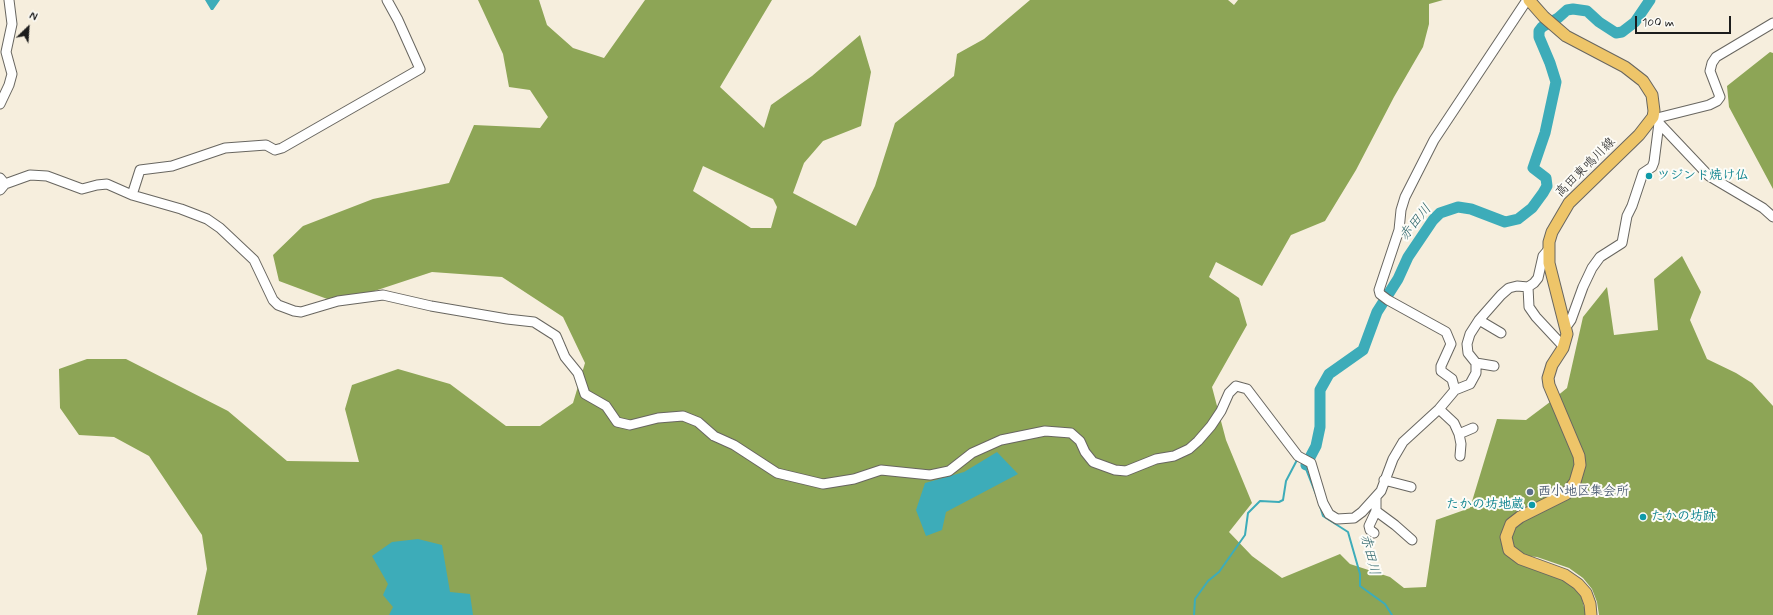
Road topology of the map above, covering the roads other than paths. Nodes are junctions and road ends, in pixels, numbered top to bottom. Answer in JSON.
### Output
{"nodes":[{"id":1,"x":9,"y":0,"type":"edge"},
{"id":2,"x":387,"y":0,"type":"edge"},
{"id":3,"x":1528,"y":0,"type":"edge"},
{"id":4,"x":1773,"y":23,"type":"edge"},
{"id":5,"x":0,"y":104,"type":"edge"},
{"id":6,"x":1657,"y":121,"type":"junction"},
{"id":7,"x":2,"y":184,"type":"edge"},
{"id":8,"x":132,"y":195,"type":"junction"},
{"id":9,"x":1773,"y":217,"type":"edge"},
{"id":10,"x":1549,"y":249,"type":"junction"},
{"id":11,"x":1528,"y":287,"type":"junction"},
{"id":12,"x":1479,"y":320,"type":"junction"},
{"id":13,"x":1566,"y":327,"type":"junction"},
{"id":14,"x":1501,"y":333,"type":"dead end"},
{"id":15,"x":1563,"y":346,"type":"junction"},
{"id":16,"x":1476,"y":363,"type":"junction"},
{"id":17,"x":1494,"y":366,"type":"dead end"},
{"id":18,"x":1455,"y":390,"type":"junction"},
{"id":19,"x":1439,"y":409,"type":"junction"},
{"id":20,"x":1473,"y":428,"type":"dead end"},
{"id":21,"x":1459,"y":434,"type":"junction"},
{"id":22,"x":1460,"y":456,"type":"dead end"},
{"id":23,"x":1384,"y":480,"type":"junction"},
{"id":24,"x":1411,"y":486,"type":"dead end"},
{"id":25,"x":1376,"y":497,"type":"junction"},
{"id":26,"x":1376,"y":512,"type":"junction"},
{"id":27,"x":1374,"y":533,"type":"dead end"},
{"id":28,"x":1412,"y":540,"type":"dead end"},
{"id":29,"x":1591,"y":615,"type":"edge"}],
"edges":[{"from":1,"to":5,"type":"street"},
{"from":2,"to":8,"type":"street"},
{"from":3,"to":6,"type":"main road"},
{"from":3,"to":18,"type":"street"},
{"from":4,"to":6,"type":"street"},
{"from":6,"to":9,"type":"street"},
{"from":6,"to":10,"type":"main road","name":"高田東鳴川線"},
{"from":6,"to":13,"type":"street"},
{"from":7,"to":8,"type":"street"},
{"from":8,"to":25,"type":"street"},
{"from":10,"to":11,"type":"street"},
{"from":10,"to":13,"type":"main road","name":"高田東鳴川線"},
{"from":11,"to":12,"type":"street"},
{"from":11,"to":15,"type":"street"},
{"from":12,"to":14,"type":"street"},
{"from":12,"to":16,"type":"street"},
{"from":13,"to":15,"type":"main road","name":"高田東鳴川線"},
{"from":15,"to":29,"type":"main road","name":"高田東鳴川線"},
{"from":16,"to":17,"type":"street"},
{"from":16,"to":18,"type":"street"},
{"from":18,"to":19,"type":"street"},
{"from":19,"to":21,"type":"street"},
{"from":19,"to":23,"type":"street"},
{"from":20,"to":21,"type":"street"},
{"from":21,"to":22,"type":"street"},
{"from":23,"to":24,"type":"street"},
{"from":23,"to":25,"type":"street"},
{"from":25,"to":26,"type":"street"},
{"from":26,"to":27,"type":"street"},
{"from":26,"to":28,"type":"street"}]}
